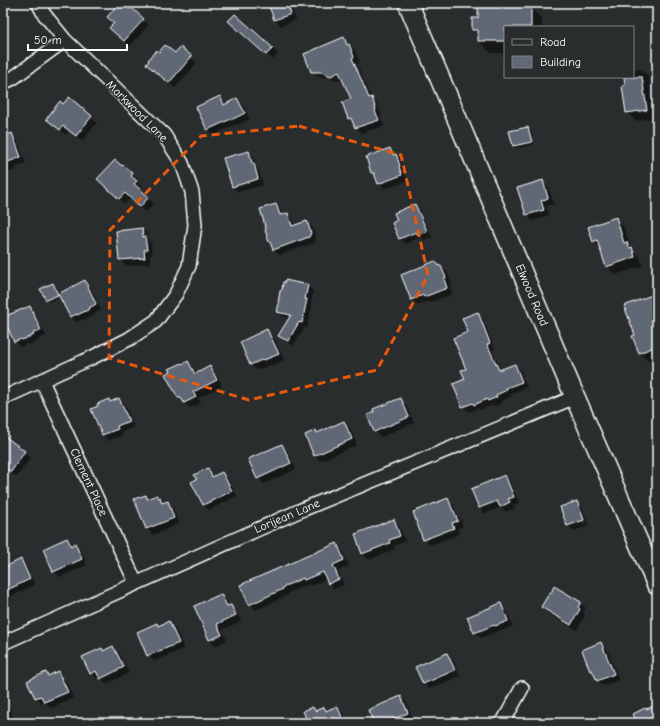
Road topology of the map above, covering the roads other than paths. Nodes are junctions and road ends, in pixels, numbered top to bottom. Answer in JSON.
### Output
{"nodes":[{"id":1,"x":38,"y":3,"type":"edge"},
{"id":2,"x":408,"y":3,"type":"edge"},
{"id":3,"x":65,"y":40,"type":"junction"},
{"id":4,"x":3,"y":83,"type":"edge"},
{"id":5,"x":42,"y":381,"type":"junction"},
{"id":6,"x":575,"y":397,"type":"junction"},
{"id":7,"x":3,"y":398,"type":"edge"},
{"id":8,"x":136,"y":583,"type":"junction"},
{"id":9,"x":657,"y":585,"type":"edge"},
{"id":10,"x":3,"y":643,"type":"edge"},
{"id":11,"x":522,"y":688,"type":"dead end"},
{"id":12,"x":500,"y":723,"type":"edge"}],
"edges":[{"from":1,"to":3,"type":"street","name":"Markwood Lane"},
{"from":2,"to":6,"type":"main road","name":"Elwood Road"},
{"from":3,"to":4,"type":"street"},
{"from":3,"to":5,"type":"street","name":"Markwood Lane"},
{"from":5,"to":7,"type":"street","name":"Markwood Lane"},
{"from":5,"to":8,"type":"street","name":"Clement Place"},
{"from":6,"to":8,"type":"street","name":"Lorijean Lane"},
{"from":6,"to":9,"type":"main road","name":"Elwood Road"},
{"from":8,"to":10,"type":"street","name":"Lorijean Lane"},
{"from":11,"to":12,"type":"street"}]}
